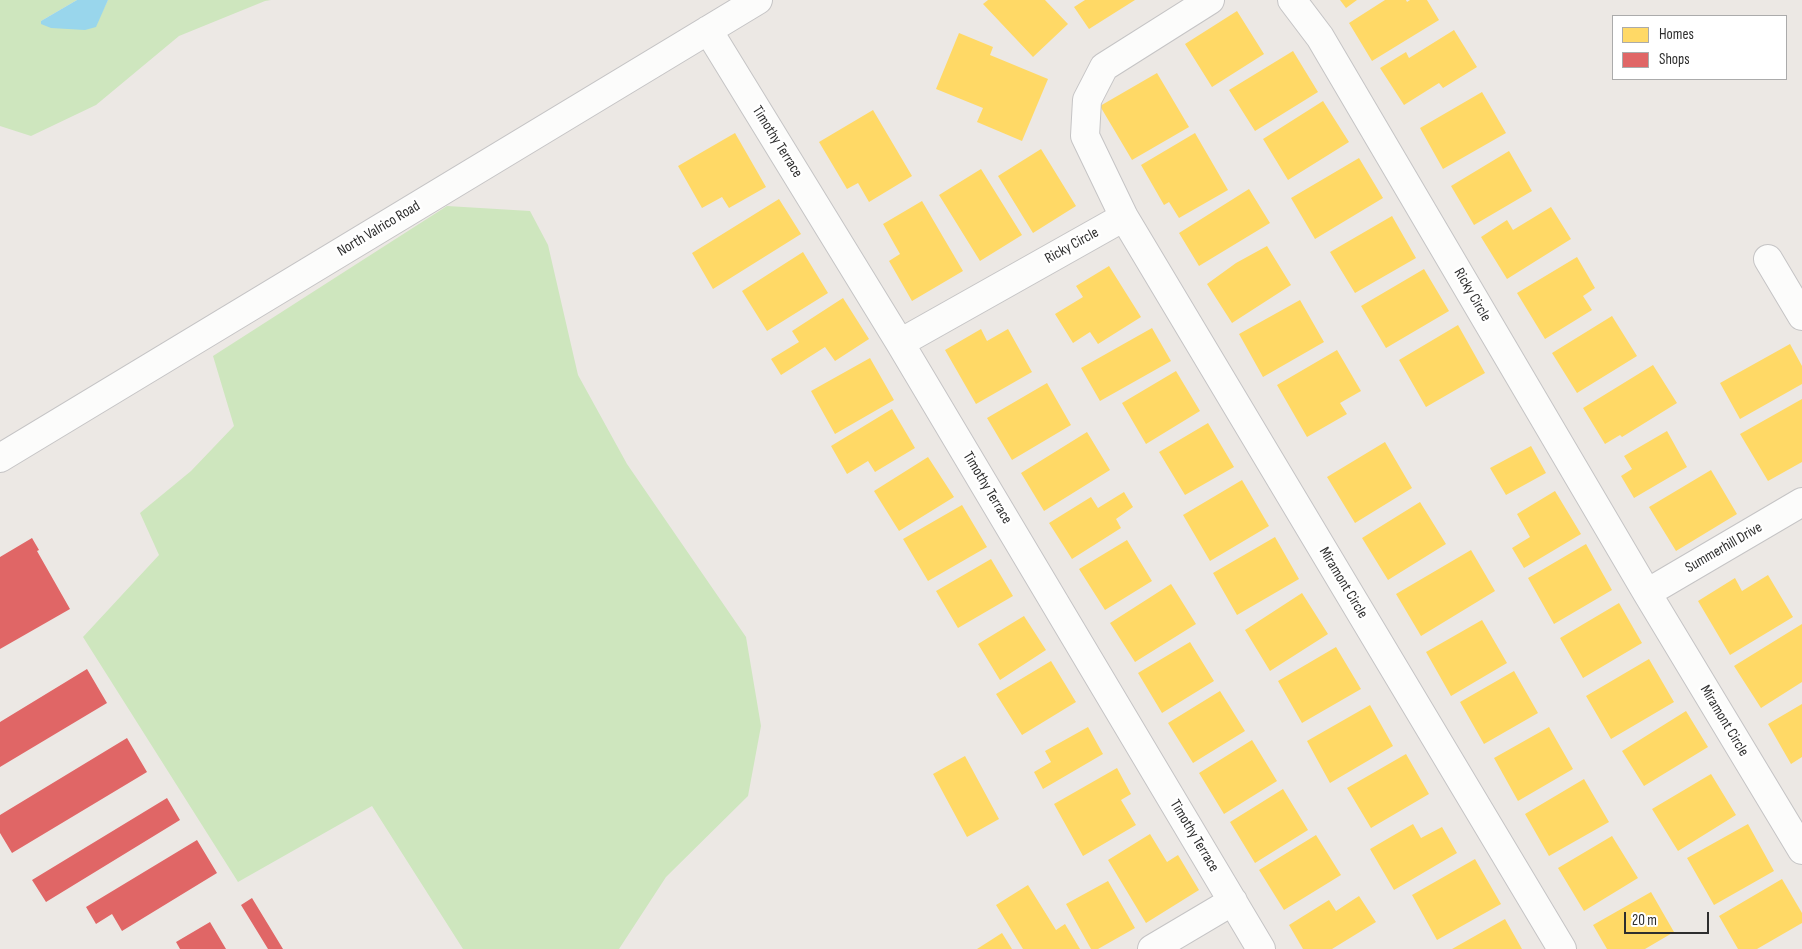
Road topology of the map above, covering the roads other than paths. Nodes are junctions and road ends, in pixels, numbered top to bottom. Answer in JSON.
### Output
{"nodes":[{"id":1,"x":758,"y":0,"type":"edge"},
{"id":2,"x":1210,"y":0,"type":"edge"},
{"id":3,"x":1292,"y":0,"type":"edge"},
{"id":4,"x":708,"y":30,"type":"junction"},
{"id":5,"x":1124,"y":217,"type":"junction"},
{"id":6,"x":1768,"y":259,"type":"dead end"},
{"id":7,"x":1802,"y":316,"type":"edge"},
{"id":8,"x":900,"y":343,"type":"junction"},
{"id":9,"x":0,"y":458,"type":"edge"},
{"id":10,"x":1802,"y":502,"type":"edge"},
{"id":11,"x":1647,"y":593,"type":"junction"},
{"id":12,"x":1802,"y":850,"type":"edge"},
{"id":13,"x":1233,"y":900,"type":"junction"},
{"id":14,"x":1152,"y":949,"type":"edge"},
{"id":15,"x":1261,"y":949,"type":"edge"},
{"id":16,"x":1562,"y":949,"type":"edge"}],
"edges":[{"from":1,"to":4,"type":"street","name":"North Valrico Road"},
{"from":2,"to":5,"type":"street"},
{"from":3,"to":11,"type":"street","name":"Ricky Circle"},
{"from":4,"to":8,"type":"street","name":"Timothy Terrace"},
{"from":4,"to":9,"type":"street","name":"North Valrico Road"},
{"from":5,"to":8,"type":"street","name":"Ricky Circle"},
{"from":5,"to":16,"type":"street","name":"Miramont Circle"},
{"from":6,"to":7,"type":"street"},
{"from":8,"to":13,"type":"street","name":"Timothy Terrace"},
{"from":10,"to":11,"type":"street","name":"Summerhill Drive"},
{"from":11,"to":12,"type":"street","name":"Miramont Circle"},
{"from":13,"to":14,"type":"street"},
{"from":13,"to":15,"type":"street","name":"Timothy Terrace"}]}
